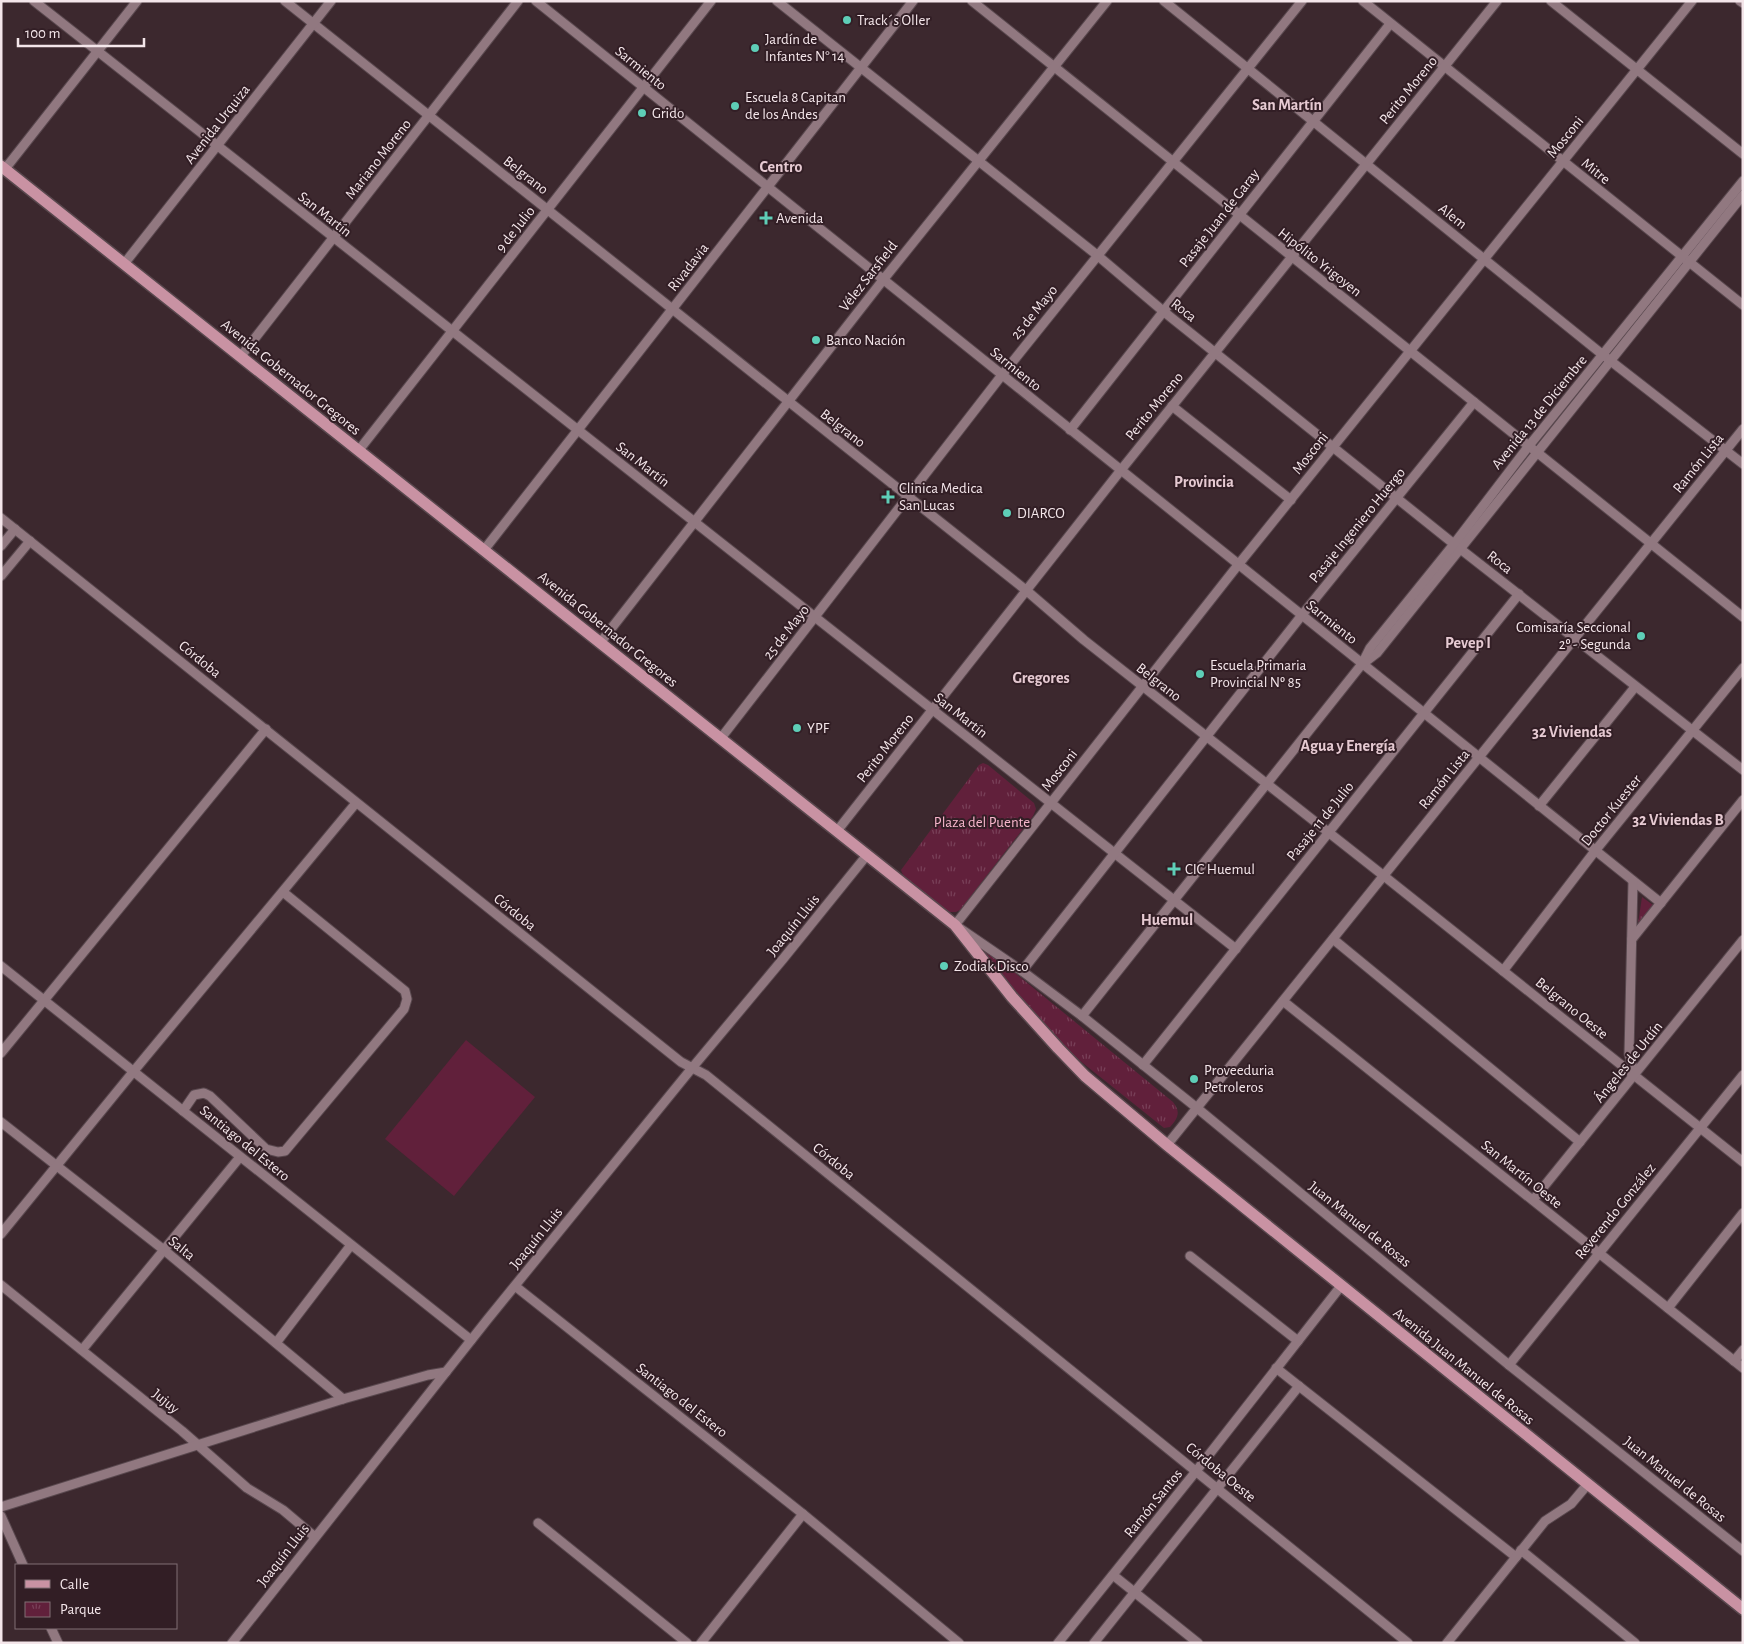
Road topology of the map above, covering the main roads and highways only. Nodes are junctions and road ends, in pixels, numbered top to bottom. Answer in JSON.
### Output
{"nodes":[{"id":1,"x":3,"y":168,"type":"edge"},
{"id":2,"x":1167,"y":1146,"type":"joint"},
{"id":3,"x":1743,"y":1609,"type":"edge"}],
"edges":[{"from":1,"to":2,"type":"main road","name":"Avenida Gobernador Gregores"},
{"from":2,"to":3,"type":"main road","name":"Avenida Juan Manuel de Rosas"}]}
